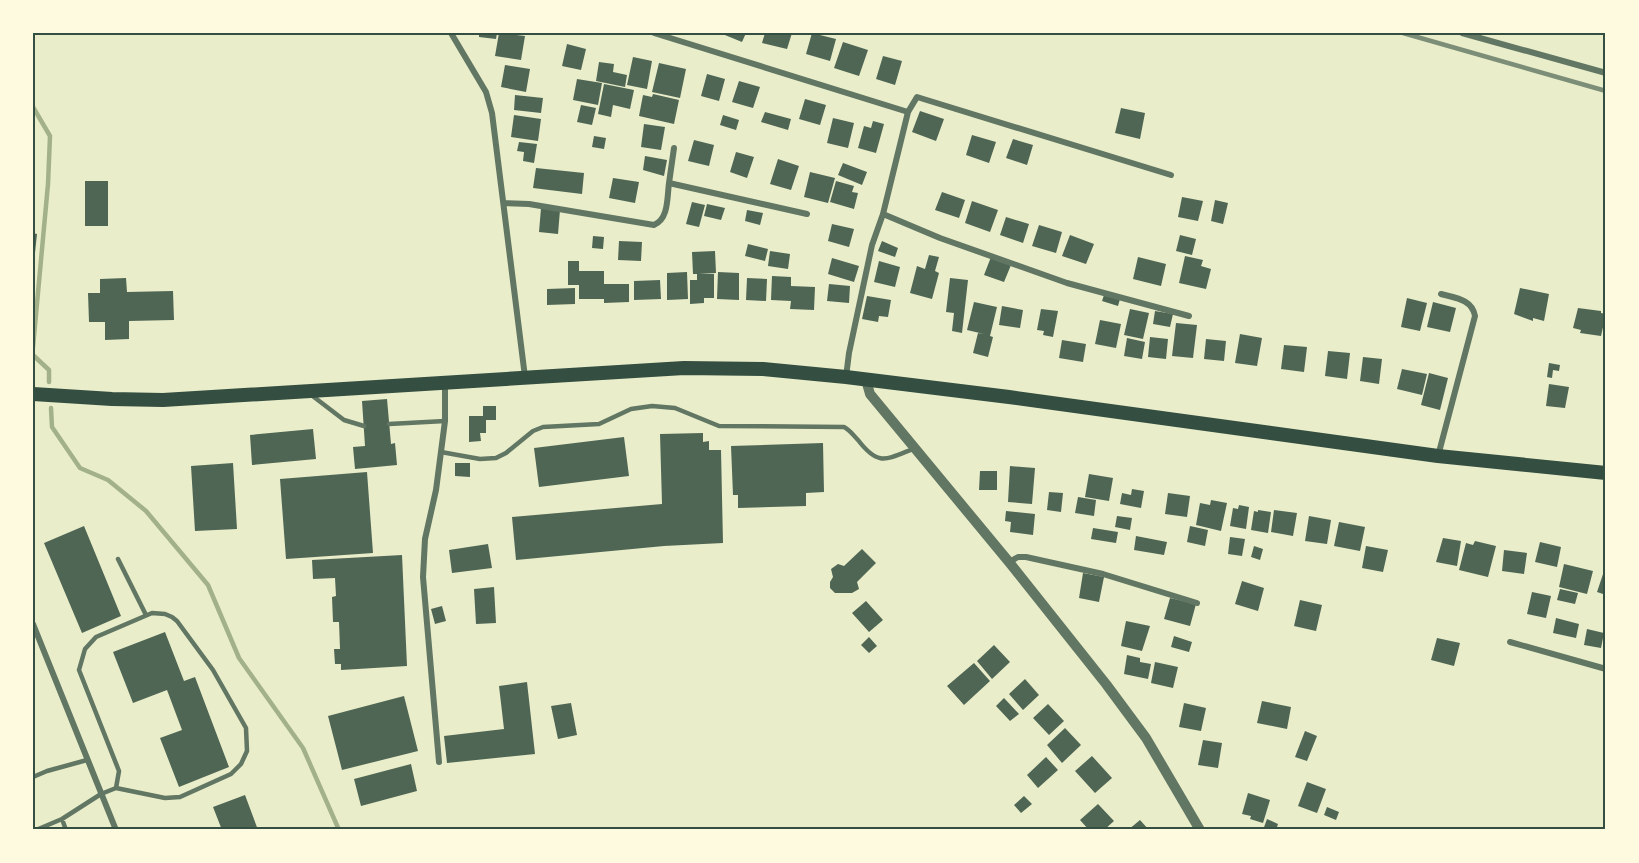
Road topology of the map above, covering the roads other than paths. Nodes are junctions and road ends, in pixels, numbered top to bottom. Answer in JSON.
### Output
{"nodes":[{"id":1,"x":451,"y":33,"type":"edge"},
{"id":2,"x":654,"y":33,"type":"edge"},
{"id":3,"x":1462,"y":33,"type":"edge"},
{"id":4,"x":1606,"y":73,"type":"edge"},
{"id":5,"x":908,"y":112,"type":"junction"},
{"id":6,"x":674,"y":148,"type":"dead end"},
{"id":7,"x":1171,"y":175,"type":"dead end"},
{"id":8,"x":669,"y":183,"type":"junction"},
{"id":9,"x":504,"y":203,"type":"junction"},
{"id":10,"x":807,"y":214,"type":"dead end"},
{"id":11,"x":883,"y":214,"type":"junction"},
{"id":12,"x":1441,"y":294,"type":"dead end"},
{"id":13,"x":1189,"y":316,"type":"dead end"},
{"id":14,"x":846,"y":377,"type":"junction"},
{"id":15,"x":525,"y":378,"type":"junction"},
{"id":16,"x":866,"y":380,"type":"junction"},
{"id":17,"x":445,"y":382,"type":"junction"},
{"id":18,"x":307,"y":392,"type":"junction"},
{"id":19,"x":33,"y":394,"type":"edge"},
{"id":20,"x":445,"y":421,"type":"junction"},
{"id":21,"x":389,"y":424,"type":"dead end"},
{"id":22,"x":364,"y":426,"type":"dead end"},
{"id":23,"x":915,"y":448,"type":"junction"},
{"id":24,"x":441,"y":452,"type":"junction"},
{"id":25,"x":1438,"y":456,"type":"junction"},
{"id":26,"x":1606,"y":473,"type":"edge"},
{"id":27,"x":118,"y":559,"type":"dead end"},
{"id":28,"x":1009,"y":561,"type":"junction"},
{"id":29,"x":1197,"y":603,"type":"dead end"},
{"id":30,"x":146,"y":615,"type":"junction"},
{"id":31,"x":33,"y":624,"type":"edge"},
{"id":32,"x":1510,"y":642,"type":"dead end"},
{"id":33,"x":1606,"y":669,"type":"edge"},
{"id":34,"x":87,"y":760,"type":"junction"},
{"id":35,"x":439,"y":762,"type":"dead end"},
{"id":36,"x":33,"y":777,"type":"edge"},
{"id":37,"x":116,"y":788,"type":"junction"},
{"id":38,"x":101,"y":794,"type":"junction"},
{"id":39,"x":62,"y":819,"type":"junction"},
{"id":40,"x":36,"y":830,"type":"edge"},
{"id":41,"x":66,"y":830,"type":"edge"},
{"id":42,"x":116,"y":830,"type":"edge"},
{"id":43,"x":1200,"y":830,"type":"edge"}],
"edges":[{"from":1,"to":9,"type":"street"},
{"from":2,"to":5,"type":"street"},
{"from":3,"to":4,"type":"street"},
{"from":5,"to":7,"type":"street"},
{"from":5,"to":11,"type":"street"},
{"from":6,"to":8,"type":"street"},
{"from":8,"to":9,"type":"street"},
{"from":8,"to":10,"type":"street"},
{"from":9,"to":15,"type":"street"},
{"from":11,"to":13,"type":"street"},
{"from":11,"to":14,"type":"street"},
{"from":12,"to":25,"type":"street"},
{"from":14,"to":15,"type":"main road"},
{"from":14,"to":16,"type":"main road"},
{"from":15,"to":17,"type":"main road"},
{"from":16,"to":23,"type":"street"},
{"from":16,"to":25,"type":"main road"},
{"from":17,"to":18,"type":"main road"},
{"from":17,"to":20,"type":"street"},
{"from":18,"to":19,"type":"main road"},
{"from":18,"to":22,"type":"lane"},
{"from":20,"to":21,"type":"lane"},
{"from":20,"to":24,"type":"street"},
{"from":23,"to":24,"type":"lane"},
{"from":23,"to":28,"type":"street"},
{"from":24,"to":35,"type":"street"},
{"from":25,"to":26,"type":"main road"},
{"from":27,"to":30,"type":"lane"},
{"from":28,"to":29,"type":"street"},
{"from":28,"to":43,"type":"street"},
{"from":30,"to":37,"type":"lane"},
{"from":30,"to":37,"type":"lane"},
{"from":31,"to":34,"type":"street"},
{"from":32,"to":33,"type":"street"},
{"from":34,"to":36,"type":"lane"},
{"from":34,"to":38,"type":"street"},
{"from":37,"to":38,"type":"lane"},
{"from":38,"to":39,"type":"lane"},
{"from":38,"to":42,"type":"street"},
{"from":39,"to":40,"type":"lane"},
{"from":39,"to":41,"type":"lane"}]}
